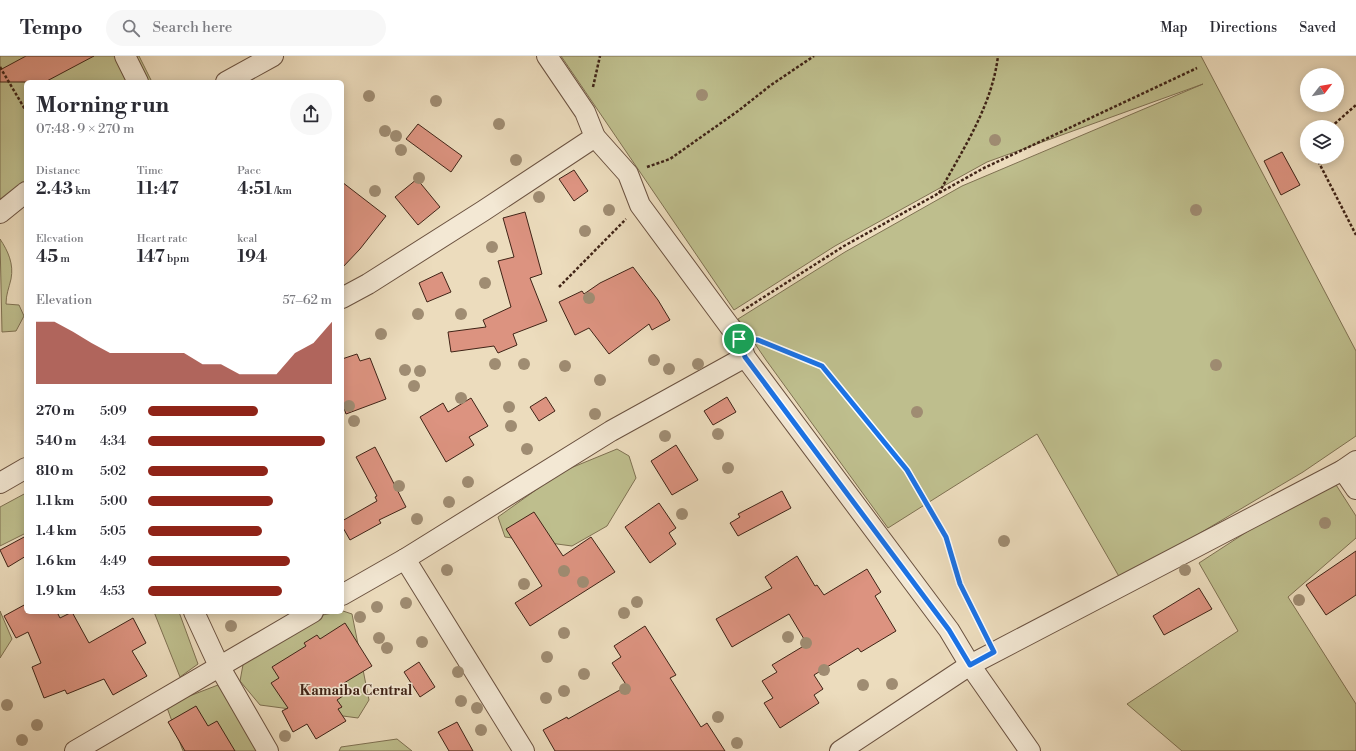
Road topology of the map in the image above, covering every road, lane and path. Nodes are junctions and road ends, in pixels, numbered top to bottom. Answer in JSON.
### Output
{"nodes":[{"id":1,"x":125,"y":56,"type":"edge"},
{"id":2,"x":273,"y":56,"type":"edge"},
{"id":3,"x":547,"y":56,"type":"edge"},
{"id":4,"x":814,"y":56,"type":"edge"},
{"id":5,"x":998,"y":56,"type":"edge"},
{"id":6,"x":0,"y":67,"type":"edge"},
{"id":7,"x":1197,"y":68,"type":"dead end"},
{"id":8,"x":137,"y":80,"type":"edge"},
{"id":9,"x":230,"y":80,"type":"edge"},
{"id":10,"x":1356,"y":105,"type":"edge"},
{"id":11,"x":24,"y":108,"type":"edge"},
{"id":12,"x":1339,"y":120,"type":"edge"},
{"id":13,"x":595,"y":137,"type":"junction"},
{"id":14,"x":1320,"y":164,"type":"edge"},
{"id":15,"x":628,"y":174,"type":"junction"},
{"id":16,"x":939,"y":193,"type":"junction"},
{"id":17,"x":24,"y":194,"type":"edge"},
{"id":18,"x":640,"y":205,"type":"junction"},
{"id":19,"x":0,"y":213,"type":"edge"},
{"id":20,"x":1356,"y":235,"type":"edge"},
{"id":21,"x":559,"y":287,"type":"dead end"},
{"id":22,"x":344,"y":297,"type":"edge"},
{"id":23,"x":726,"y":320,"type":"junction"},
{"id":24,"x":742,"y":348,"type":"junction"},
{"id":25,"x":1350,"y":465,"type":"edge"},
{"id":26,"x":24,"y":469,"type":"edge"},
{"id":27,"x":0,"y":483,"type":"edge"},
{"id":28,"x":1356,"y":489,"type":"edge"},
{"id":29,"x":405,"y":559,"type":"junction"},
{"id":30,"x":344,"y":594,"type":"edge"},
{"id":31,"x":195,"y":614,"type":"edge"},
{"id":32,"x":310,"y":614,"type":"edge"},
{"id":33,"x":994,"y":652,"type":"junction"},
{"id":34,"x":970,"y":665,"type":"junction"},
{"id":35,"x":219,"y":666,"type":"junction"},
{"id":36,"x":75,"y":751,"type":"edge"},
{"id":37,"x":268,"y":751,"type":"edge"},
{"id":38,"x":524,"y":751,"type":"edge"},
{"id":39,"x":840,"y":751,"type":"edge"},
{"id":40,"x":1030,"y":751,"type":"edge"}],
"edges":[{"from":1,"to":8,"type":"street"},
{"from":2,"to":9,"type":"street"},
{"from":3,"to":13,"type":"street"},
{"from":4,"to":15,"type":"path"},
{"from":5,"to":16,"type":"path"},
{"from":6,"to":11,"type":"path"},
{"from":7,"to":16,"type":"path"},
{"from":10,"to":12,"type":"path"},
{"from":13,"to":15,"type":"street"},
{"from":13,"to":22,"type":"street"},
{"from":14,"to":20,"type":"path"},
{"from":15,"to":18,"type":"street"},
{"from":16,"to":23,"type":"path"},
{"from":17,"to":19,"type":"street"},
{"from":18,"to":21,"type":"path"},
{"from":18,"to":23,"type":"street"},
{"from":23,"to":24,"type":"street"},
{"from":24,"to":29,"type":"street"},
{"from":24,"to":33,"type":"path"},
{"from":24,"to":34,"type":"street"},
{"from":25,"to":28,"type":"street"},
{"from":25,"to":33,"type":"street"},
{"from":26,"to":27,"type":"street"},
{"from":29,"to":30,"type":"street"},
{"from":29,"to":38,"type":"street"},
{"from":31,"to":35,"type":"street"},
{"from":32,"to":35,"type":"street"},
{"from":33,"to":34,"type":"street"},
{"from":34,"to":39,"type":"street"},
{"from":34,"to":40,"type":"street"},
{"from":35,"to":36,"type":"street"},
{"from":35,"to":37,"type":"street"}]}
